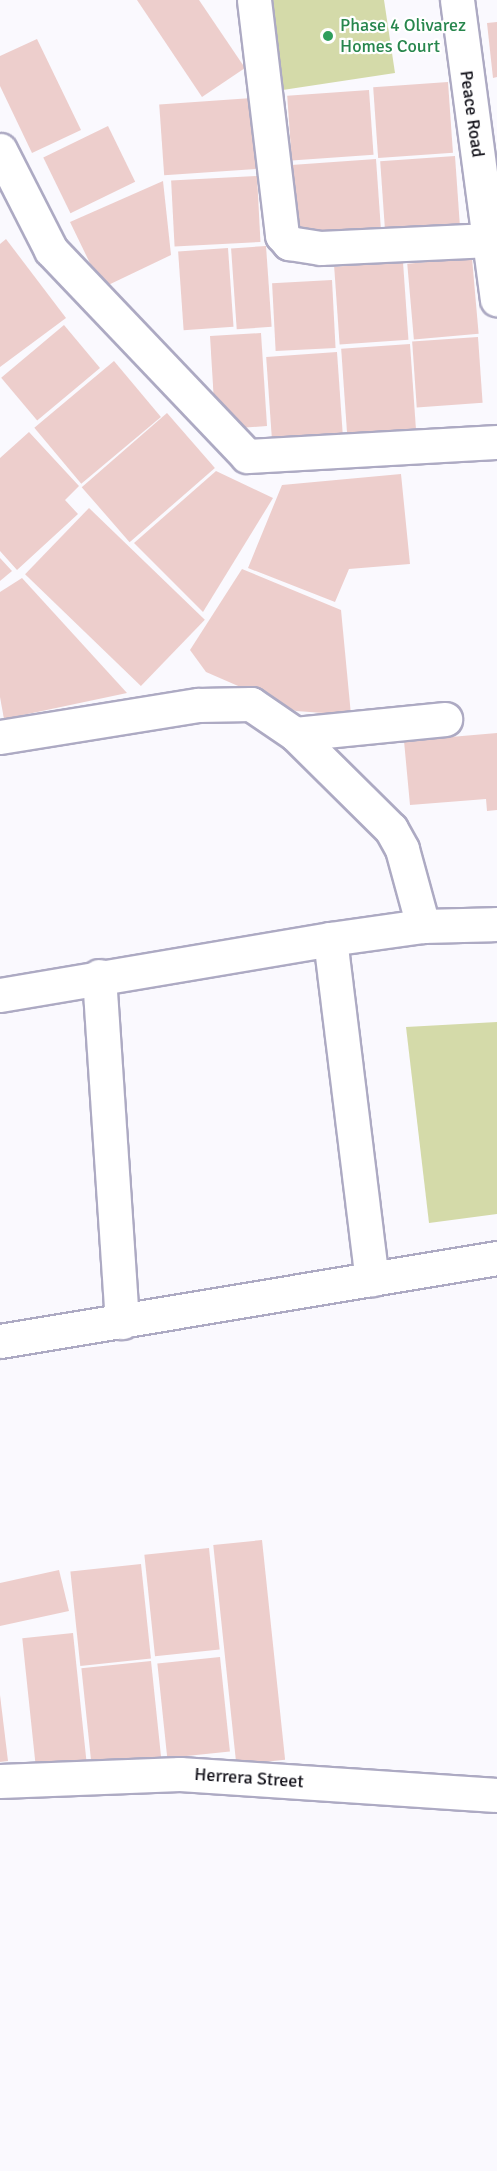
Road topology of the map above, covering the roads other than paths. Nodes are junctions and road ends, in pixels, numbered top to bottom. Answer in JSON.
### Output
{"nodes":[{"id":1,"x":254,"y":0,"type":"edge"},
{"id":2,"x":457,"y":0,"type":"edge"},
{"id":3,"x":0,"y":150,"type":"edge"},
{"id":4,"x":489,"y":240,"type":"junction"},
{"id":5,"x":497,"y":299,"type":"edge"},
{"id":6,"x":497,"y":442,"type":"edge"},
{"id":7,"x":445,"y":719,"type":"dead end"},
{"id":8,"x":295,"y":734,"type":"junction"},
{"id":9,"x":0,"y":737,"type":"edge"},
{"id":10,"x":497,"y":924,"type":"edge"},
{"id":11,"x":423,"y":926,"type":"junction"},
{"id":12,"x":330,"y":939,"type":"junction"},
{"id":13,"x":99,"y":976,"type":"junction"},
{"id":14,"x":0,"y":995,"type":"edge"},
{"id":15,"x":497,"y":1258,"type":"edge"},
{"id":16,"x":372,"y":1279,"type":"junction"},
{"id":17,"x":122,"y":1322,"type":"junction"},
{"id":18,"x":0,"y":1341,"type":"edge"},
{"id":19,"x":0,"y":1781,"type":"edge"},
{"id":20,"x":497,"y":1795,"type":"edge"}],
"edges":[{"from":1,"to":4,"type":"street"},
{"from":2,"to":4,"type":"street","name":"Peace Road"},
{"from":3,"to":6,"type":"street"},
{"from":4,"to":5,"type":"street","name":"Peace Road"},
{"from":7,"to":8,"type":"street"},
{"from":8,"to":9,"type":"street"},
{"from":8,"to":11,"type":"street"},
{"from":10,"to":11,"type":"street"},
{"from":11,"to":12,"type":"street"},
{"from":12,"to":13,"type":"street"},
{"from":12,"to":16,"type":"street"},
{"from":13,"to":14,"type":"street"},
{"from":13,"to":17,"type":"street"},
{"from":15,"to":16,"type":"street"},
{"from":16,"to":17,"type":"street"},
{"from":17,"to":18,"type":"street"},
{"from":19,"to":20,"type":"street","name":"Herrera Street"}]}
